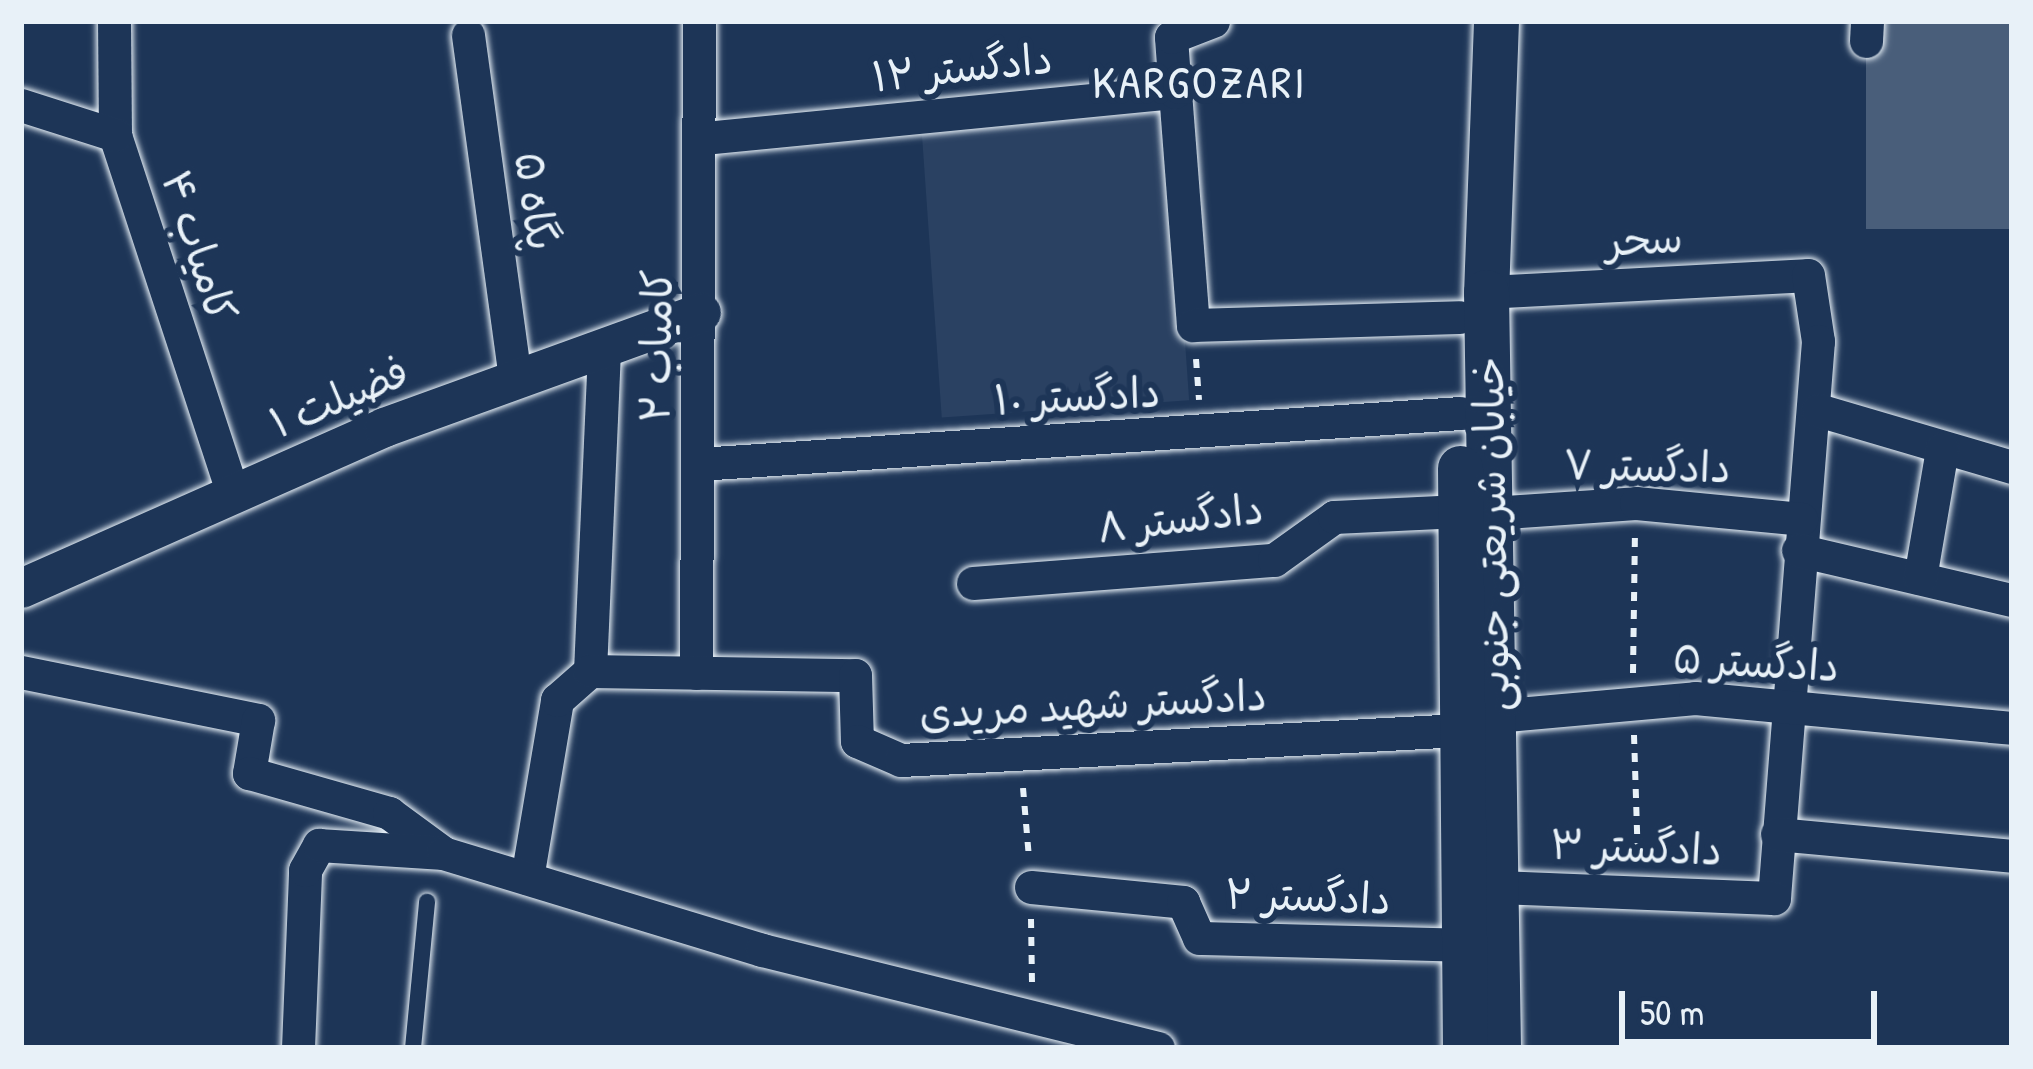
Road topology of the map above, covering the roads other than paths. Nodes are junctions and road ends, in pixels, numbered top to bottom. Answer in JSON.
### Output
{"nodes":[{"id":1,"x":114,"y":21,"type":"edge"},
{"id":2,"x":699,"y":21,"type":"edge"},
{"id":3,"x":1213,"y":21,"type":"edge"},
{"id":4,"x":1468,"y":21,"type":"edge"},
{"id":5,"x":1496,"y":21,"type":"edge"},
{"id":6,"x":468,"y":35,"type":"dead end"},
{"id":7,"x":1175,"y":92,"type":"junction"},
{"id":8,"x":21,"y":105,"type":"edge"},
{"id":9,"x":116,"y":136,"type":"junction"},
{"id":10,"x":704,"y":138,"type":"junction"},
{"id":11,"x":1472,"y":305,"type":"junction"},
{"id":12,"x":701,"y":312,"type":"junction"},
{"id":13,"x":604,"y":347,"type":"junction"},
{"id":14,"x":515,"y":380,"type":"junction"},
{"id":15,"x":1818,"y":410,"type":"junction"},
{"id":16,"x":1460,"y":413,"type":"junction"},
{"id":17,"x":1942,"y":449,"type":"junction"},
{"id":18,"x":699,"y":464,"type":"junction"},
{"id":19,"x":2012,"y":467,"type":"edge"},
{"id":20,"x":233,"y":494,"type":"junction"},
{"id":21,"x":1475,"y":512,"type":"junction"},
{"id":22,"x":1800,"y":534,"type":"junction"},
{"id":23,"x":1920,"y":578,"type":"junction"},
{"id":24,"x":974,"y":583,"type":"dead end"},
{"id":25,"x":21,"y":587,"type":"edge"},
{"id":26,"x":2012,"y":600,"type":"edge"},
{"id":27,"x":21,"y":671,"type":"edge"},
{"id":28,"x":590,"y":671,"type":"junction"},
{"id":29,"x":696,"y":673,"type":"junction"},
{"id":30,"x":1783,"y":705,"type":"junction"},
{"id":31,"x":2011,"y":722,"type":"edge"},
{"id":32,"x":1478,"y":723,"type":"junction"},
{"id":33,"x":1777,"y":834,"type":"junction"},
{"id":34,"x":443,"y":853,"type":"junction"},
{"id":35,"x":2012,"y":856,"type":"edge"},
{"id":36,"x":527,"y":878,"type":"junction"},
{"id":37,"x":1031,"y":887,"type":"dead end"},
{"id":38,"x":1496,"y":887,"type":"junction"},
{"id":39,"x":427,"y":902,"type":"dead end"},
{"id":40,"x":1463,"y":945,"type":"junction"},
{"id":41,"x":298,"y":1048,"type":"edge"},
{"id":42,"x":412,"y":1048,"type":"edge"},
{"id":43,"x":1158,"y":1048,"type":"edge"},
{"id":44,"x":1465,"y":1048,"type":"edge"},
{"id":45,"x":1498,"y":1048,"type":"edge"}],
"edges":[{"from":1,"to":9,"type":"street","name":"کامیاب ۴"},
{"from":2,"to":10,"type":"street","name":"کامیاب ۲"},
{"from":3,"to":7,"type":"street"},
{"from":4,"to":11,"type":"main road","name":"خیابان شریعتی جنوبی"},
{"from":5,"to":11,"type":"main road","name":"خیابان شریعتی جنوبی"},
{"from":6,"to":14,"type":"street","name":"پگاه ۵"},
{"from":7,"to":10,"type":"street","name":"دادگستر ۱۲"},
{"from":7,"to":11,"type":"street","name":"سحر"},
{"from":8,"to":9,"type":"street"},
{"from":9,"to":20,"type":"street","name":"کامیاب ۴"},
{"from":10,"to":12,"type":"street","name":"کامیاب ۲"},
{"from":11,"to":15,"type":"street","name":"سحر"},
{"from":11,"to":16,"type":"main road","name":"خیابان شریعتی جنوبی"},
{"from":11,"to":21,"type":"main road","name":"خیابان شریعتی جنوبی"},
{"from":12,"to":13,"type":"street","name":"فضیلت ۱"},
{"from":12,"to":18,"type":"street","name":"کامیاب ۲"},
{"from":13,"to":14,"type":"street","name":"فضیلت ۱"},
{"from":13,"to":28,"type":"street"},
{"from":14,"to":20,"type":"street","name":"فضیلت ۱"},
{"from":15,"to":17,"type":"street"},
{"from":15,"to":22,"type":"street"},
{"from":16,"to":18,"type":"street","name":"دادگستر ۱۰"},
{"from":16,"to":21,"type":"main road","name":"خیابان شریعتی جنوبی"},
{"from":17,"to":19,"type":"street"},
{"from":17,"to":23,"type":"street"},
{"from":18,"to":29,"type":"street","name":"کامیاب ۲"},
{"from":20,"to":25,"type":"street","name":"فضیلت ۱"},
{"from":21,"to":22,"type":"street","name":"دادگستر ۷"},
{"from":21,"to":24,"type":"street","name":"دادگستر ۸"},
{"from":21,"to":32,"type":"main road","name":"خیابان شریعتی جنوبی"},
{"from":22,"to":23,"type":"street","name":"دادگستر ۷"},
{"from":22,"to":30,"type":"street"},
{"from":23,"to":26,"type":"street","name":"دادگستر ۷"},
{"from":27,"to":34,"type":"street"},
{"from":28,"to":29,"type":"street","name":"دادگستر شهید مریدی"},
{"from":28,"to":36,"type":"street"},
{"from":29,"to":32,"type":"street","name":"دادگستر شهید مریدی"},
{"from":30,"to":31,"type":"street","name":"دادگستر ۵"},
{"from":30,"to":32,"type":"street","name":"دادگستر ۵"},
{"from":30,"to":33,"type":"street"},
{"from":32,"to":38,"type":"main road","name":"خیابان شریعتی جنوبی"},
{"from":32,"to":40,"type":"main road","name":"خیابان شریعتی جنوبی"},
{"from":33,"to":35,"type":"street"},
{"from":33,"to":38,"type":"street","name":"دادگستر ۳"},
{"from":34,"to":36,"type":"street"},
{"from":34,"to":41,"type":"street"},
{"from":36,"to":43,"type":"street"},
{"from":37,"to":40,"type":"street","name":"دادگستر ۲"},
{"from":38,"to":45,"type":"main road","name":"خیابان شریعتی جنوبی"},
{"from":39,"to":42,"type":"lane"},
{"from":40,"to":44,"type":"main road","name":"خیابان شریعتی جنوبی"}]}
